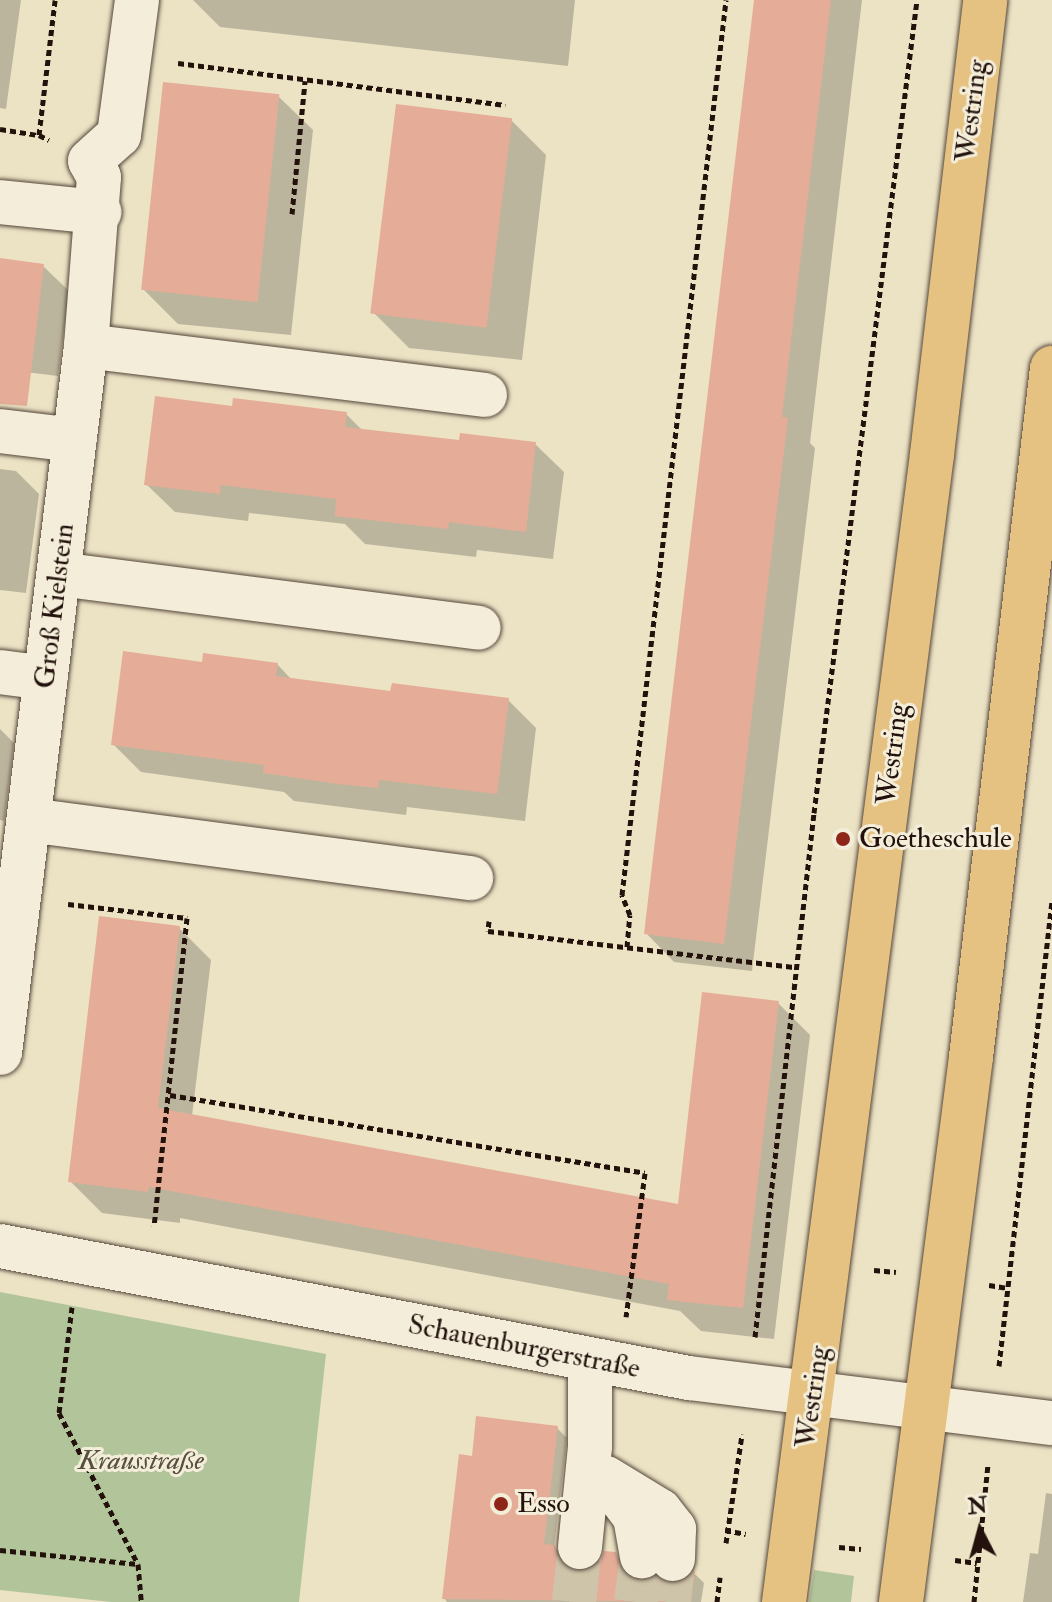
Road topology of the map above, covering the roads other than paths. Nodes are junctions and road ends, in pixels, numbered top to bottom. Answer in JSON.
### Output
{"nodes":[{"id":1,"x":137,"y":0,"type":"edge"},
{"id":2,"x":985,"y":0,"type":"edge"},
{"id":3,"x":0,"y":202,"type":"edge"},
{"id":4,"x":99,"y":212,"type":"junction"},
{"id":5,"x":86,"y":346,"type":"junction"},
{"id":6,"x":1052,"y":368,"type":"edge"},
{"id":7,"x":485,"y":395,"type":"dead end"},
{"id":8,"x":0,"y":431,"type":"edge"},
{"id":9,"x":74,"y":440,"type":"junction"},
{"id":10,"x":59,"y":574,"type":"junction"},
{"id":11,"x":479,"y":628,"type":"dead end"},
{"id":12,"x":0,"y":672,"type":"edge"},
{"id":13,"x":46,"y":678,"type":"junction"},
{"id":14,"x":29,"y":820,"type":"junction"},
{"id":15,"x":471,"y":878,"type":"road end"},
{"id":16,"x":0,"y":1053,"type":"edge"},
{"id":17,"x":0,"y":1246,"type":"edge"},
{"id":18,"x":605,"y":1363,"type":"junction"},
{"id":19,"x":814,"y":1394,"type":"junction"},
{"id":20,"x":924,"y":1407,"type":"junction"},
{"id":21,"x":1052,"y":1423,"type":"edge"},
{"id":22,"x":598,"y":1462,"type":"junction"},
{"id":23,"x":784,"y":1602,"type":"edge"},
{"id":24,"x":901,"y":1602,"type":"edge"}],
"edges":[{"from":1,"to":4,"type":"street","name":"Groß Kielstein"},
{"from":2,"to":19,"type":"main road","name":"Westring"},
{"from":3,"to":4,"type":"street"},
{"from":4,"to":5,"type":"street","name":"Groß Kielstein"},
{"from":5,"to":7,"type":"street"},
{"from":5,"to":9,"type":"street","name":"Groß Kielstein"},
{"from":6,"to":20,"type":"main road"},
{"from":8,"to":9,"type":"street"},
{"from":9,"to":10,"type":"street","name":"Groß Kielstein"},
{"from":10,"to":11,"type":"street"},
{"from":10,"to":13,"type":"street","name":"Groß Kielstein"},
{"from":12,"to":13,"type":"street"},
{"from":13,"to":14,"type":"street","name":"Groß Kielstein"},
{"from":14,"to":15,"type":"street"},
{"from":14,"to":16,"type":"street","name":"Groß Kielstein"},
{"from":17,"to":18,"type":"street","name":"Schauenburgerstraße"},
{"from":18,"to":19,"type":"street","name":"Schauenburgerstraße"},
{"from":18,"to":22,"type":"street"},
{"from":19,"to":20,"type":"street","name":"Schauenburgerstraße"},
{"from":19,"to":23,"type":"main road","name":"Westring"},
{"from":20,"to":21,"type":"street","name":"Schauenburgerstraße"},
{"from":20,"to":24,"type":"main road"},
{"from":22,"to":22,"type":"street"}]}
